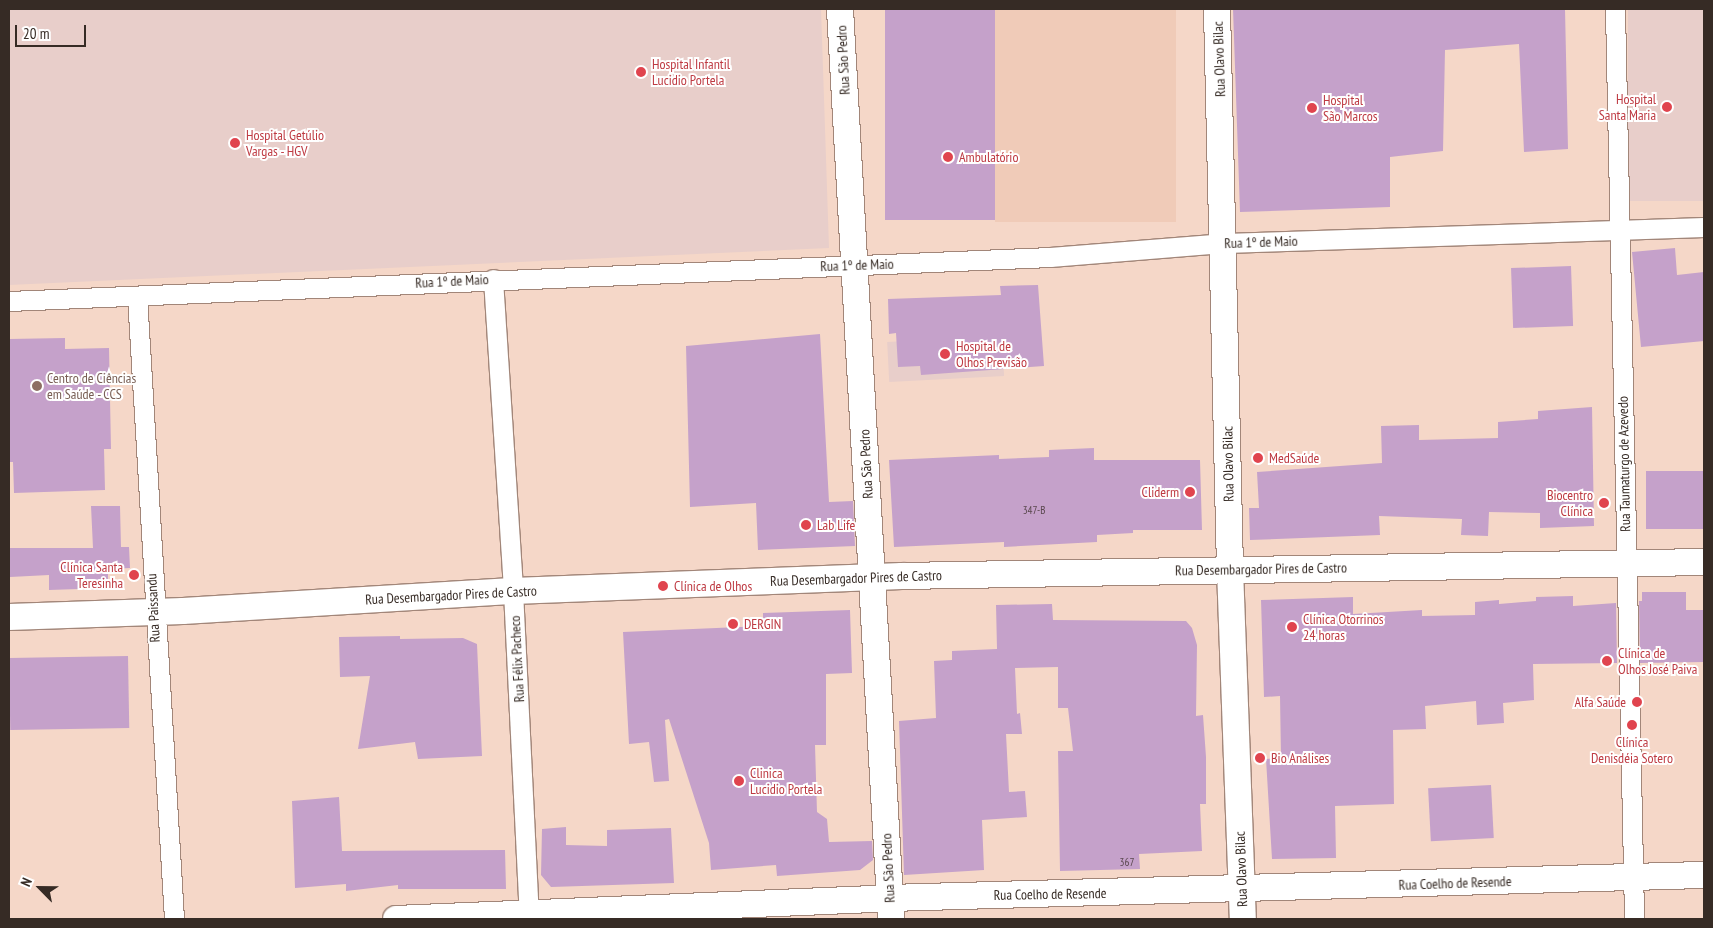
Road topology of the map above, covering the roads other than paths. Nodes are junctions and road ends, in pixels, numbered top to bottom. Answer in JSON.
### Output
{"nodes":[{"id":1,"x":840,"y":9,"type":"edge"},
{"id":2,"x":1217,"y":9,"type":"edge"},
{"id":3,"x":1615,"y":9,"type":"edge"},
{"id":4,"x":1704,"y":227,"type":"edge"},
{"id":5,"x":1621,"y":231,"type":"junction"},
{"id":6,"x":1225,"y":243,"type":"junction"},
{"id":7,"x":856,"y":265,"type":"junction"},
{"id":8,"x":493,"y":279,"type":"junction"},
{"id":9,"x":137,"y":296,"type":"junction"},
{"id":10,"x":9,"y":301,"type":"edge"},
{"id":11,"x":1704,"y":562,"type":"edge"},
{"id":12,"x":1626,"y":564,"type":"junction"},
{"id":13,"x":1230,"y":569,"type":"junction"},
{"id":14,"x":872,"y":578,"type":"junction"},
{"id":15,"x":514,"y":591,"type":"junction"},
{"id":16,"x":154,"y":612,"type":"junction"},
{"id":17,"x":9,"y":617,"type":"edge"},
{"id":18,"x":1704,"y":876,"type":"edge"},
{"id":19,"x":1633,"y":877,"type":"junction"},
{"id":20,"x":1242,"y":890,"type":"junction"},
{"id":21,"x":890,"y":908,"type":"edge"},
{"id":22,"x":529,"y":916,"type":"edge"},
{"id":23,"x":174,"y":919,"type":"edge"},
{"id":24,"x":396,"y":919,"type":"edge"},
{"id":25,"x":1242,"y":919,"type":"edge"},
{"id":26,"x":1634,"y":919,"type":"edge"}],
"edges":[{"from":1,"to":7,"type":"main road","name":"Rua São Pedro"},
{"from":2,"to":6,"type":"main road","name":"Rua Olavo Bilac"},
{"from":3,"to":5,"type":"street","name":"Rua Taumaturgo de Azevedo"},
{"from":4,"to":5,"type":"street","name":"Rua 1º de Maio"},
{"from":5,"to":6,"type":"street","name":"Rua 1º de Maio"},
{"from":5,"to":12,"type":"street","name":"Rua Taumaturgo de Azevedo"},
{"from":6,"to":7,"type":"street","name":"Rua 1º de Maio"},
{"from":6,"to":13,"type":"main road","name":"Rua Olavo Bilac"},
{"from":7,"to":8,"type":"street","name":"Rua 1º de Maio"},
{"from":7,"to":14,"type":"main road","name":"Rua São Pedro"},
{"from":8,"to":9,"type":"street","name":"Rua 1º de Maio"},
{"from":8,"to":15,"type":"street","name":"Rua Félix Pacheco"},
{"from":9,"to":10,"type":"street","name":"Rua 1º de Maio"},
{"from":9,"to":16,"type":"street","name":"Rua Paissandu"},
{"from":11,"to":12,"type":"main road","name":"Rua Desembargador Pires de Castro"},
{"from":12,"to":13,"type":"main road","name":"Rua Desembargador Pires de Castro"},
{"from":12,"to":19,"type":"street","name":"Rua Taumaturgo de Azevedo"},
{"from":13,"to":14,"type":"main road","name":"Rua Desembargador Pires de Castro"},
{"from":13,"to":20,"type":"main road","name":"Rua Olavo Bilac"},
{"from":14,"to":15,"type":"main road","name":"Rua Desembargador Pires de Castro"},
{"from":14,"to":21,"type":"main road","name":"Rua São Pedro"},
{"from":15,"to":16,"type":"main road","name":"Rua Desembargador Pires de Castro"},
{"from":15,"to":22,"type":"street","name":"Rua Félix Pacheco"},
{"from":16,"to":17,"type":"main road","name":"Rua Desembargador Pires de Castro"},
{"from":16,"to":23,"type":"street","name":"Rua Paissandu"},
{"from":18,"to":19,"type":"main road","name":"Rua Coelho de Resende"},
{"from":19,"to":20,"type":"main road","name":"Rua Coelho de Resende"},
{"from":19,"to":26,"type":"street","name":"Rua Taumaturgo de Azevedo"},
{"from":20,"to":21,"type":"main road","name":"Rua Coelho de Resende"},
{"from":20,"to":25,"type":"main road","name":"Rua Olavo Bilac"},
{"from":21,"to":22,"type":"main road","name":"Rua Coelho de Resende"},
{"from":22,"to":24,"type":"main road","name":"Rua Coelho de Resende"}]}
